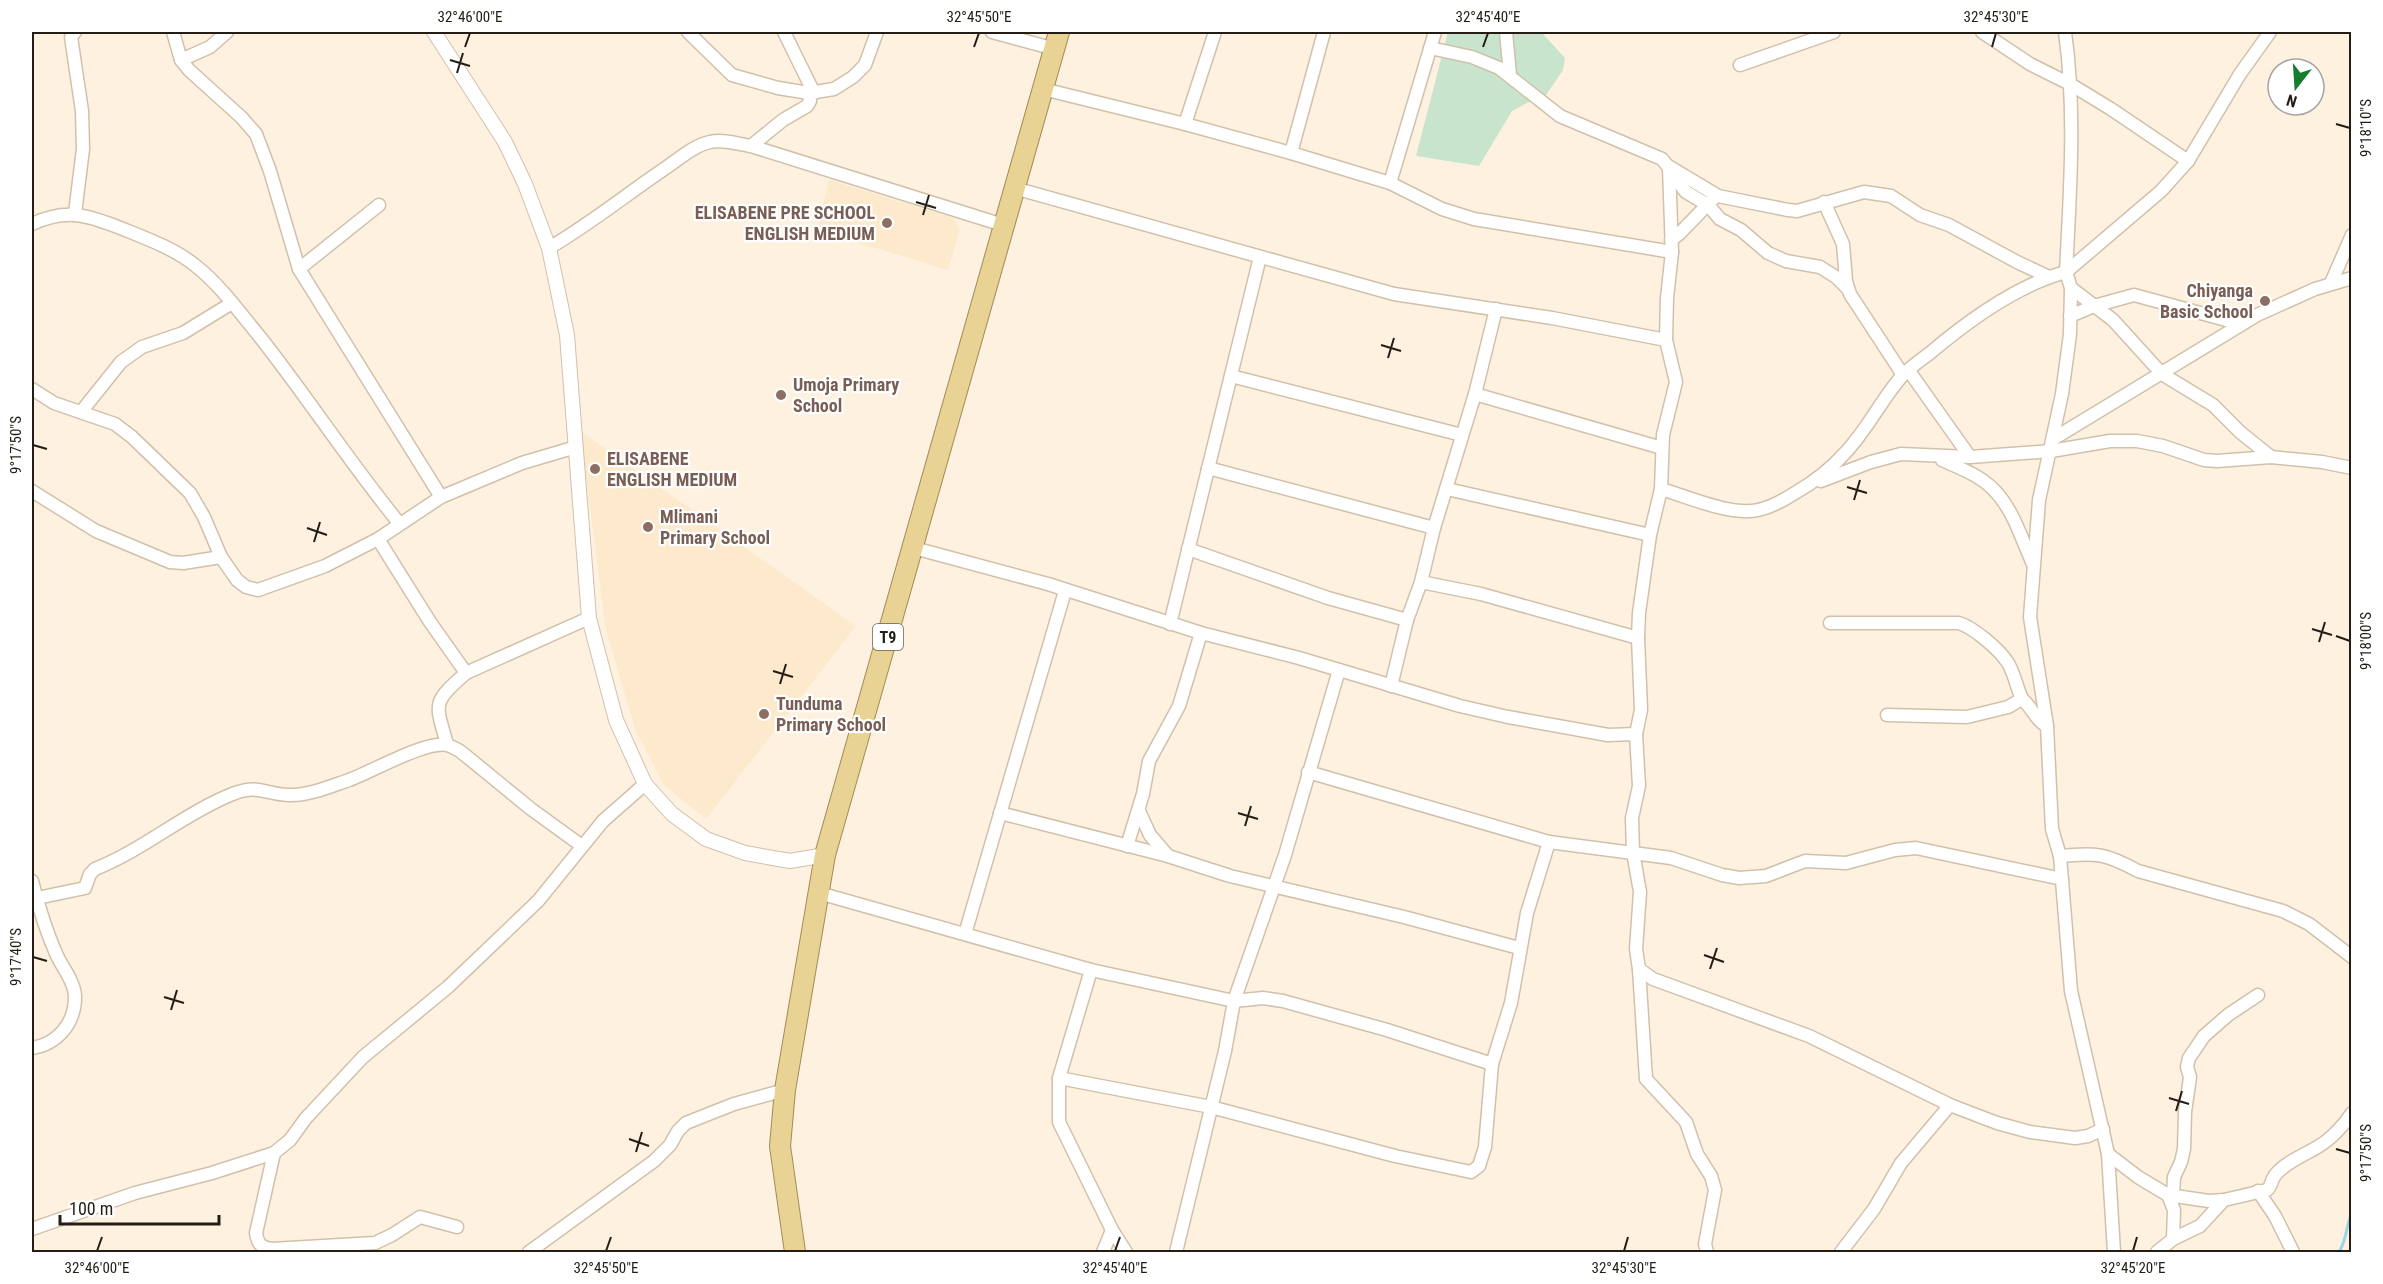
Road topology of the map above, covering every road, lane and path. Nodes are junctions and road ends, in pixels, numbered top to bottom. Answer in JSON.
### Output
{"nodes":[{"id":1,"x":75,"y":32,"type":"edge"},
{"id":2,"x":173,"y":32,"type":"edge"},
{"id":3,"x":227,"y":32,"type":"edge"},
{"id":4,"x":434,"y":32,"type":"edge"},
{"id":5,"x":688,"y":32,"type":"edge"},
{"id":6,"x":784,"y":32,"type":"edge"},
{"id":7,"x":877,"y":32,"type":"edge"},
{"id":8,"x":992,"y":32,"type":"edge"},
{"id":9,"x":1215,"y":32,"type":"edge"},
{"id":10,"x":1324,"y":32,"type":"edge"},
{"id":11,"x":1435,"y":32,"type":"edge"},
{"id":12,"x":1506,"y":32,"type":"edge"},
{"id":13,"x":1834,"y":32,"type":"edge"},
{"id":14,"x":1982,"y":32,"type":"edge"},
{"id":15,"x":2066,"y":32,"type":"edge"},
{"id":16,"x":2270,"y":32,"type":"edge"},
{"id":17,"x":1057,"y":40,"type":"edge"},
{"id":18,"x":1430,"y":48,"type":"junction"},
{"id":19,"x":181,"y":60,"type":"junction"},
{"id":20,"x":1740,"y":65,"type":"dead end"},
{"id":21,"x":1510,"y":75,"type":"junction"},
{"id":22,"x":2070,"y":84,"type":"junction"},
{"id":23,"x":1043,"y":89,"type":"junction"},
{"id":24,"x":811,"y":93,"type":"junction"},
{"id":25,"x":1185,"y":124,"type":"junction"},
{"id":26,"x":752,"y":146,"type":"junction"},
{"id":27,"x":1290,"y":153,"type":"junction"},
{"id":28,"x":2188,"y":161,"type":"junction"},
{"id":29,"x":1669,"y":168,"type":"junction"},
{"id":30,"x":1390,"y":183,"type":"junction"},
{"id":31,"x":1014,"y":188,"type":"junction"},
{"id":32,"x":1718,"y":196,"type":"junction"},
{"id":33,"x":1824,"y":202,"type":"junction"},
{"id":34,"x":379,"y":205,"type":"dead end"},
{"id":35,"x":1708,"y":205,"type":"junction"},
{"id":36,"x":75,"y":213,"type":"junction"},
{"id":37,"x":32,"y":224,"type":"edge"},
{"id":38,"x":1003,"y":225,"type":"junction"},
{"id":39,"x":2352,"y":235,"type":"edge"},
{"id":40,"x":1671,"y":246,"type":"junction"},
{"id":41,"x":549,"y":248,"type":"junction"},
{"id":42,"x":1260,"y":257,"type":"junction"},
{"id":43,"x":299,"y":269,"type":"junction"},
{"id":44,"x":2066,"y":272,"type":"junction"},
{"id":45,"x":2049,"y":277,"type":"junction"},
{"id":46,"x":2352,"y":278,"type":"edge"},
{"id":47,"x":2331,"y":283,"type":"junction"},
{"id":48,"x":2071,"y":288,"type":"junction"},
{"id":49,"x":1848,"y":289,"type":"junction"},
{"id":50,"x":232,"y":303,"type":"junction"},
{"id":51,"x":2094,"y":306,"type":"junction"},
{"id":52,"x":1496,"y":309,"type":"junction"},
{"id":53,"x":2070,"y":316,"type":"junction"},
{"id":54,"x":2241,"y":324,"type":"junction"},
{"id":55,"x":1666,"y":340,"type":"junction"},
{"id":56,"x":1906,"y":373,"type":"junction"},
{"id":57,"x":2162,"y":374,"type":"junction"},
{"id":58,"x":1230,"y":376,"type":"junction"},
{"id":59,"x":32,"y":389,"type":"edge"},
{"id":60,"x":1474,"y":394,"type":"junction"},
{"id":61,"x":81,"y":412,"type":"junction"},
{"id":62,"x":1462,"y":435,"type":"junction"},
{"id":63,"x":2052,"y":445,"type":"junction"},
{"id":64,"x":576,"y":447,"type":"junction"},
{"id":65,"x":1662,"y":448,"type":"junction"},
{"id":66,"x":1970,"y":457,"type":"junction"},
{"id":67,"x":2271,"y":457,"type":"junction"},
{"id":68,"x":1935,"y":458,"type":"junction"},
{"id":69,"x":1208,"y":468,"type":"junction"},
{"id":70,"x":2352,"y":468,"type":"edge"},
{"id":71,"x":1808,"y":485,"type":"junction"},
{"id":72,"x":1447,"y":489,"type":"junction"},
{"id":73,"x":1661,"y":489,"type":"junction"},
{"id":74,"x":32,"y":491,"type":"edge"},
{"id":75,"x":441,"y":498,"type":"junction"},
{"id":76,"x":399,"y":523,"type":"junction"},
{"id":77,"x":1434,"y":528,"type":"junction"},
{"id":78,"x":1650,"y":535,"type":"junction"},
{"id":79,"x":378,"y":539,"type":"junction"},
{"id":80,"x":914,"y":548,"type":"junction"},
{"id":81,"x":1188,"y":549,"type":"junction"},
{"id":82,"x":221,"y":557,"type":"junction"},
{"id":83,"x":2034,"y":566,"type":"junction"},
{"id":84,"x":1421,"y":582,"type":"junction"},
{"id":85,"x":1065,"y":591,"type":"junction"},
{"id":86,"x":589,"y":618,"type":"junction"},
{"id":87,"x":1407,"y":620,"type":"junction"},
{"id":88,"x":1830,"y":623,"type":"dead end"},
{"id":89,"x":1170,"y":624,"type":"junction"},
{"id":90,"x":1201,"y":633,"type":"junction"},
{"id":91,"x":1638,"y":638,"type":"junction"},
{"id":92,"x":1339,"y":670,"type":"junction"},
{"id":93,"x":466,"y":673,"type":"junction"},
{"id":94,"x":1391,"y":687,"type":"junction"},
{"id":95,"x":2022,"y":699,"type":"junction"},
{"id":96,"x":1887,"y":715,"type":"dead end"},
{"id":97,"x":2047,"y":726,"type":"junction"},
{"id":98,"x":1636,"y":734,"type":"junction"},
{"id":99,"x":447,"y":744,"type":"junction"},
{"id":100,"x":1308,"y":772,"type":"junction"},
{"id":101,"x":645,"y":784,"type":"junction"},
{"id":102,"x":1138,"y":811,"type":"junction"},
{"id":103,"x":1000,"y":813,"type":"junction"},
{"id":104,"x":1549,"y":842,"type":"junction"},
{"id":105,"x":582,"y":846,"type":"junction"},
{"id":106,"x":1127,"y":846,"type":"junction"},
{"id":107,"x":1633,"y":852,"type":"junction"},
{"id":108,"x":825,"y":855,"type":"junction"},
{"id":109,"x":2060,"y":855,"type":"junction"},
{"id":110,"x":1168,"y":856,"type":"junction"},
{"id":111,"x":2062,"y":879,"type":"junction"},
{"id":112,"x":32,"y":880,"type":"edge"},
{"id":113,"x":1275,"y":885,"type":"junction"},
{"id":114,"x":819,"y":893,"type":"junction"},
{"id":115,"x":37,"y":898,"type":"junction"},
{"id":116,"x":964,"y":934,"type":"junction"},
{"id":117,"x":1519,"y":948,"type":"junction"},
{"id":118,"x":2352,"y":957,"type":"edge"},
{"id":119,"x":1638,"y":969,"type":"junction"},
{"id":120,"x":1091,"y":970,"type":"junction"},
{"id":121,"x":2258,"y":996,"type":"dead end"},
{"id":122,"x":1234,"y":1001,"type":"junction"},
{"id":123,"x":32,"y":1048,"type":"edge"},
{"id":124,"x":1492,"y":1064,"type":"junction"},
{"id":125,"x":1059,"y":1078,"type":"junction"},
{"id":126,"x":785,"y":1090,"type":"junction"},
{"id":127,"x":1950,"y":1105,"type":"junction"},
{"id":128,"x":1211,"y":1107,"type":"junction"},
{"id":129,"x":2352,"y":1113,"type":"edge"},
{"id":130,"x":2103,"y":1129,"type":"junction"},
{"id":131,"x":274,"y":1153,"type":"junction"},
{"id":132,"x":2108,"y":1154,"type":"junction"},
{"id":133,"x":2258,"y":1191,"type":"junction"},
{"id":134,"x":2171,"y":1195,"type":"junction"},
{"id":135,"x":2224,"y":1200,"type":"junction"},
{"id":136,"x":457,"y":1227,"type":"dead end"},
{"id":137,"x":32,"y":1229,"type":"edge"},
{"id":138,"x":1112,"y":1230,"type":"junction"},
{"id":139,"x":2173,"y":1239,"type":"junction"},
{"id":140,"x":529,"y":1252,"type":"edge"},
{"id":141,"x":795,"y":1252,"type":"edge"},
{"id":142,"x":1103,"y":1252,"type":"edge"},
{"id":143,"x":1126,"y":1252,"type":"edge"},
{"id":144,"x":1176,"y":1252,"type":"edge"},
{"id":145,"x":1707,"y":1252,"type":"edge"},
{"id":146,"x":1842,"y":1252,"type":"edge"},
{"id":147,"x":2114,"y":1252,"type":"edge"},
{"id":148,"x":2157,"y":1252,"type":"edge"},
{"id":149,"x":2293,"y":1252,"type":"edge"}],
"edges":[{"from":1,"to":36,"type":"street"},
{"from":2,"to":19,"type":"street"},
{"from":3,"to":19,"type":"street"},
{"from":4,"to":41,"type":"street"},
{"from":5,"to":24,"type":"street"},
{"from":6,"to":24,"type":"street"},
{"from":7,"to":24,"type":"street"},
{"from":8,"to":17,"type":"street"},
{"from":9,"to":25,"type":"street"},
{"from":10,"to":27,"type":"street"},
{"from":11,"to":18,"type":"street"},
{"from":12,"to":21,"type":"street"},
{"from":13,"to":20,"type":"street"},
{"from":14,"to":22,"type":"street"},
{"from":15,"to":22,"type":"street"},
{"from":16,"to":28,"type":"street"},
{"from":17,"to":23,"type":"highway","number":"T9"},
{"from":18,"to":21,"type":"street"},
{"from":18,"to":30,"type":"street"},
{"from":19,"to":43,"type":"street"},
{"from":21,"to":29,"type":"street"},
{"from":22,"to":28,"type":"street"},
{"from":22,"to":44,"type":"street"},
{"from":23,"to":25,"type":"street"},
{"from":23,"to":31,"type":"highway","number":"T9"},
{"from":24,"to":26,"type":"street"},
{"from":25,"to":27,"type":"street"},
{"from":26,"to":38,"type":"street"},
{"from":26,"to":41,"type":"street"},
{"from":27,"to":30,"type":"street"},
{"from":28,"to":44,"type":"street"},
{"from":29,"to":32,"type":"street"},
{"from":29,"to":35,"type":"street"},
{"from":29,"to":40,"type":"street"},
{"from":30,"to":40,"type":"street"},
{"from":31,"to":38,"type":"highway","number":"T9"},
{"from":31,"to":42,"type":"street"},
{"from":32,"to":33,"type":"street"},
{"from":32,"to":35,"type":"street"},
{"from":33,"to":45,"type":"street"},
{"from":33,"to":49,"type":"street"},
{"from":34,"to":43,"type":"street"},
{"from":35,"to":40,"type":"street"},
{"from":35,"to":49,"type":"street"},
{"from":36,"to":37,"type":"street"},
{"from":36,"to":50,"type":"street"},
{"from":38,"to":80,"type":"highway","number":"T9"},
{"from":39,"to":47,"type":"street"},
{"from":40,"to":55,"type":"street"},
{"from":41,"to":64,"type":"street"},
{"from":42,"to":52,"type":"street"},
{"from":42,"to":58,"type":"street"},
{"from":43,"to":75,"type":"street"},
{"from":44,"to":45,"type":"street"},
{"from":44,"to":48,"type":"street"},
{"from":45,"to":56,"type":"street"},
{"from":46,"to":47,"type":"street"},
{"from":47,"to":54,"type":"street"},
{"from":48,"to":51,"type":"street"},
{"from":48,"to":53,"type":"street"},
{"from":49,"to":56,"type":"street"},
{"from":50,"to":61,"type":"street"},
{"from":50,"to":76,"type":"street"},
{"from":51,"to":53,"type":"street"},
{"from":51,"to":54,"type":"street"},
{"from":51,"to":57,"type":"street"},
{"from":52,"to":55,"type":"street"},
{"from":52,"to":60,"type":"street"},
{"from":53,"to":63,"type":"street"},
{"from":54,"to":57,"type":"street"},
{"from":55,"to":65,"type":"street"},
{"from":56,"to":66,"type":"street"},
{"from":56,"to":71,"type":"street"},
{"from":57,"to":63,"type":"street"},
{"from":57,"to":67,"type":"street"},
{"from":58,"to":62,"type":"street"},
{"from":58,"to":69,"type":"street"},
{"from":59,"to":61,"type":"street"},
{"from":60,"to":62,"type":"street"},
{"from":60,"to":65,"type":"street"},
{"from":61,"to":82,"type":"street"},
{"from":62,"to":72,"type":"street"},
{"from":63,"to":66,"type":"street"},
{"from":63,"to":67,"type":"street"},
{"from":63,"to":83,"type":"street"},
{"from":64,"to":75,"type":"street"},
{"from":64,"to":86,"type":"street"},
{"from":65,"to":73,"type":"street"},
{"from":66,"to":68,"type":"street"},
{"from":67,"to":70,"type":"street"},
{"from":68,"to":71,"type":"street"},
{"from":68,"to":83,"type":"street"},
{"from":69,"to":77,"type":"street"},
{"from":69,"to":81,"type":"street"},
{"from":71,"to":73,"type":"street"},
{"from":72,"to":77,"type":"street"},
{"from":72,"to":78,"type":"street"},
{"from":73,"to":78,"type":"street"},
{"from":74,"to":82,"type":"street"},
{"from":75,"to":76,"type":"street"},
{"from":76,"to":79,"type":"street"},
{"from":77,"to":84,"type":"street"},
{"from":78,"to":91,"type":"street"},
{"from":79,"to":82,"type":"street"},
{"from":79,"to":93,"type":"street"},
{"from":80,"to":85,"type":"street"},
{"from":80,"to":108,"type":"highway","number":"T9"},
{"from":81,"to":87,"type":"street"},
{"from":81,"to":89,"type":"street"},
{"from":83,"to":97,"type":"street"},
{"from":84,"to":87,"type":"street"},
{"from":84,"to":91,"type":"street"},
{"from":85,"to":89,"type":"street"},
{"from":85,"to":103,"type":"street"},
{"from":86,"to":93,"type":"street"},
{"from":86,"to":101,"type":"street"},
{"from":87,"to":94,"type":"street"},
{"from":88,"to":95,"type":"street"},
{"from":89,"to":90,"type":"street"},
{"from":90,"to":92,"type":"street"},
{"from":90,"to":102,"type":"street"},
{"from":91,"to":98,"type":"street"},
{"from":92,"to":94,"type":"street"},
{"from":92,"to":100,"type":"street"},
{"from":93,"to":99,"type":"street"},
{"from":94,"to":98,"type":"street"},
{"from":95,"to":96,"type":"street"},
{"from":95,"to":97,"type":"street"},
{"from":97,"to":109,"type":"street"},
{"from":98,"to":107,"type":"street"},
{"from":99,"to":105,"type":"street"},
{"from":99,"to":115,"type":"street"},
{"from":100,"to":104,"type":"street"},
{"from":100,"to":113,"type":"street"},
{"from":101,"to":105,"type":"street"},
{"from":101,"to":108,"type":"street"},
{"from":102,"to":106,"type":"street"},
{"from":102,"to":110,"type":"street"},
{"from":103,"to":106,"type":"street"},
{"from":103,"to":116,"type":"street"},
{"from":104,"to":107,"type":"street"},
{"from":104,"to":117,"type":"street"},
{"from":105,"to":131,"type":"street"},
{"from":106,"to":110,"type":"street"},
{"from":107,"to":111,"type":"street"},
{"from":107,"to":119,"type":"street"},
{"from":108,"to":114,"type":"highway","number":"T9"},
{"from":109,"to":111,"type":"street"},
{"from":109,"to":118,"type":"street"},
{"from":110,"to":113,"type":"street"},
{"from":111,"to":130,"type":"street"},
{"from":112,"to":115,"type":"street"},
{"from":113,"to":117,"type":"street"},
{"from":113,"to":122,"type":"street"},
{"from":114,"to":116,"type":"street"},
{"from":114,"to":126,"type":"highway","number":"T9"},
{"from":115,"to":123,"type":"street"},
{"from":116,"to":120,"type":"street"},
{"from":117,"to":124,"type":"street"},
{"from":119,"to":127,"type":"street"},
{"from":119,"to":145,"type":"street"},
{"from":120,"to":122,"type":"street"},
{"from":120,"to":125,"type":"street"},
{"from":121,"to":134,"type":"street"},
{"from":122,"to":124,"type":"street"},
{"from":122,"to":128,"type":"street"},
{"from":124,"to":128,"type":"street"},
{"from":125,"to":128,"type":"street"},
{"from":125,"to":138,"type":"street"},
{"from":126,"to":140,"type":"street"},
{"from":126,"to":141,"type":"highway","number":"T9"},
{"from":127,"to":130,"type":"street"},
{"from":127,"to":146,"type":"street"},
{"from":128,"to":144,"type":"street"},
{"from":129,"to":133,"type":"street"},
{"from":130,"to":132,"type":"street"},
{"from":131,"to":136,"type":"street"},
{"from":131,"to":137,"type":"street"},
{"from":132,"to":134,"type":"street"},
{"from":132,"to":147,"type":"street"},
{"from":133,"to":135,"type":"street"},
{"from":133,"to":149,"type":"street"},
{"from":134,"to":135,"type":"street"},
{"from":134,"to":139,"type":"street"},
{"from":135,"to":139,"type":"street"},
{"from":138,"to":142,"type":"street"},
{"from":138,"to":143,"type":"street"},
{"from":139,"to":148,"type":"street"}]}
